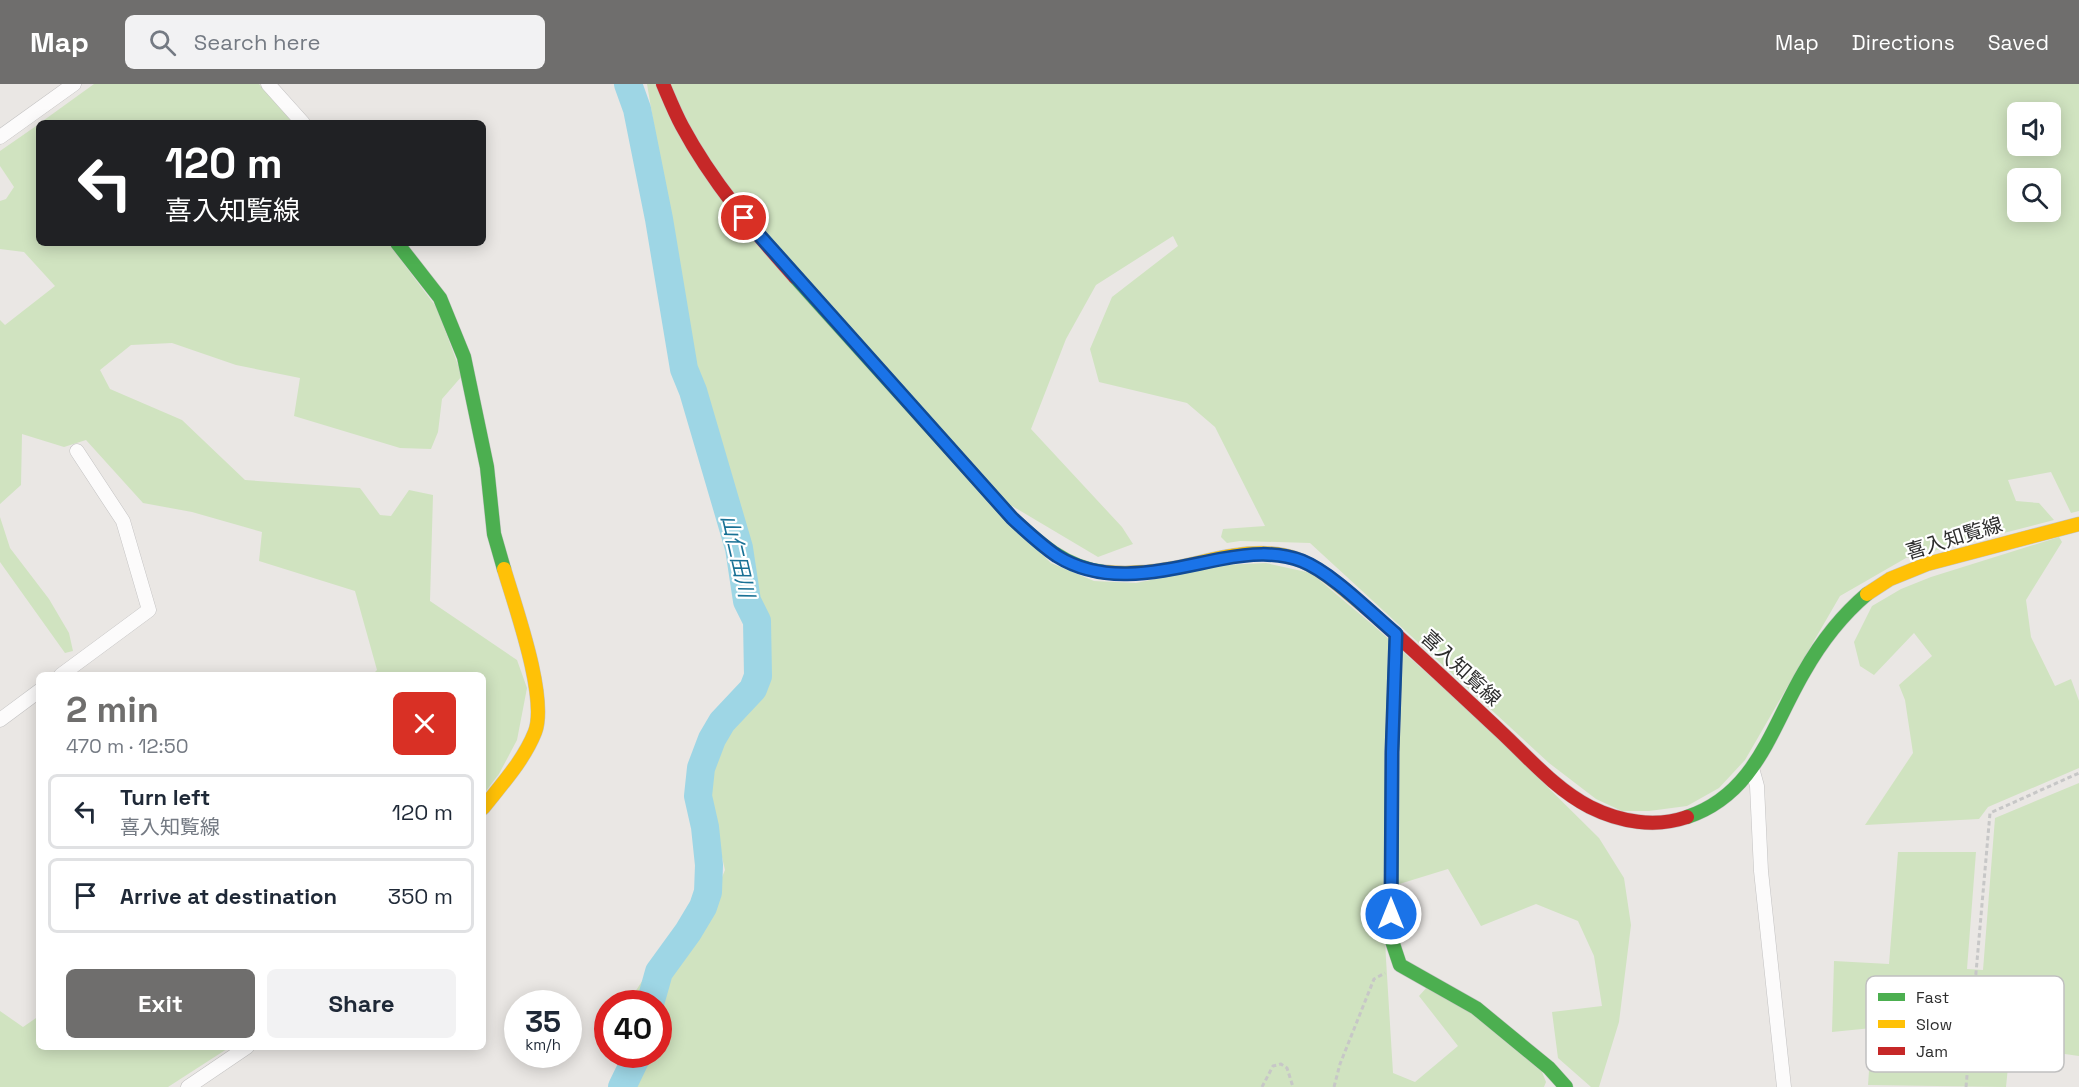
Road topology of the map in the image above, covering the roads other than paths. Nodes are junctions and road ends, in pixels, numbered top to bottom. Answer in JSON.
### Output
{"nodes":[{"id":1,"x":74,"y":84,"type":"edge"},
{"id":2,"x":268,"y":84,"type":"edge"},
{"id":3,"x":663,"y":84,"type":"edge"},
{"id":4,"x":300,"y":120,"type":"edge"},
{"id":5,"x":0,"y":137,"type":"edge"},
{"id":6,"x":400,"y":246,"type":"edge"},
{"id":7,"x":77,"y":451,"type":"dead end"},
{"id":8,"x":2079,"y":524,"type":"edge"},
{"id":9,"x":1396,"y":634,"type":"junction"},
{"id":10,"x":65,"y":672,"type":"edge"},
{"id":11,"x":36,"y":693,"type":"edge"},
{"id":12,"x":0,"y":720,"type":"edge"},
{"id":13,"x":1752,"y":768,"type":"junction"},
{"id":14,"x":486,"y":804,"type":"edge"},
{"id":15,"x":244,"y":1050,"type":"edge"},
{"id":16,"x":188,"y":1087,"type":"edge"},
{"id":17,"x":1566,"y":1087,"type":"edge"},
{"id":18,"x":1788,"y":1087,"type":"edge"}],
"edges":[{"from":1,"to":5,"type":"street"},
{"from":2,"to":4,"type":"street"},
{"from":3,"to":9,"type":"main road","name":"喜入知覧線"},
{"from":6,"to":14,"type":"main road"},
{"from":7,"to":10,"type":"street"},
{"from":8,"to":13,"type":"main road","name":"喜入知覧線"},
{"from":9,"to":13,"type":"main road","name":"喜入知覧線"},
{"from":9,"to":17,"type":"main road"},
{"from":11,"to":12,"type":"street"},
{"from":13,"to":18,"type":"street"},
{"from":15,"to":16,"type":"street"}]}
